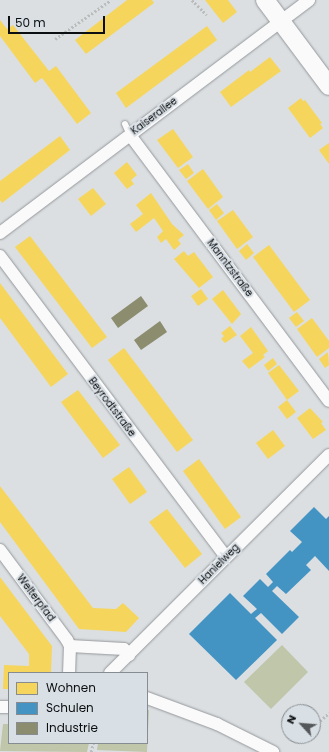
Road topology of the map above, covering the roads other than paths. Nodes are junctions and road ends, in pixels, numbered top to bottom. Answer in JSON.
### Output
{"nodes":[{"id":1,"x":265,"y":0,"type":"edge"},
{"id":2,"x":309,"y":0,"type":"edge"},
{"id":3,"x":281,"y":21,"type":"junction"},
{"id":4,"x":329,"y":86,"type":"edge"},
{"id":5,"x":128,"y":129,"type":"junction"},
{"id":6,"x":0,"y":233,"type":"edge"},
{"id":7,"x":0,"y":256,"type":"edge"},
{"id":8,"x":329,"y":401,"type":"edge"},
{"id":9,"x":329,"y":455,"type":"edge"},
{"id":10,"x":0,"y":550,"type":"edge"},
{"id":11,"x":226,"y":558,"type":"junction"},
{"id":12,"x":70,"y":646,"type":"junction"},
{"id":13,"x":129,"y":655,"type":"junction"},
{"id":14,"x":69,"y":672,"type":"edge"},
{"id":15,"x":111,"y":672,"type":"edge"},
{"id":16,"x":148,"y":698,"type":"edge"},
{"id":17,"x":274,"y":752,"type":"edge"}],
"edges":[{"from":1,"to":3,"type":"main road"},
{"from":2,"to":3,"type":"street","name":"Kaiserallee"},
{"from":3,"to":4,"type":"main road"},
{"from":3,"to":5,"type":"street","name":"Kaiserallee"},
{"from":5,"to":6,"type":"street","name":"Kaiserallee"},
{"from":5,"to":8,"type":"street","name":"Manntzstraße"},
{"from":7,"to":11,"type":"street","name":"Beyrodtstraße"},
{"from":9,"to":11,"type":"street","name":"Hanielweg"},
{"from":10,"to":12,"type":"street","name":"Welterpfad"},
{"from":11,"to":13,"type":"street","name":"Hanielweg"},
{"from":12,"to":13,"type":"street"},
{"from":12,"to":14,"type":"street"},
{"from":13,"to":15,"type":"street","name":"Hanielweg"},
{"from":16,"to":17,"type":"street"}]}
